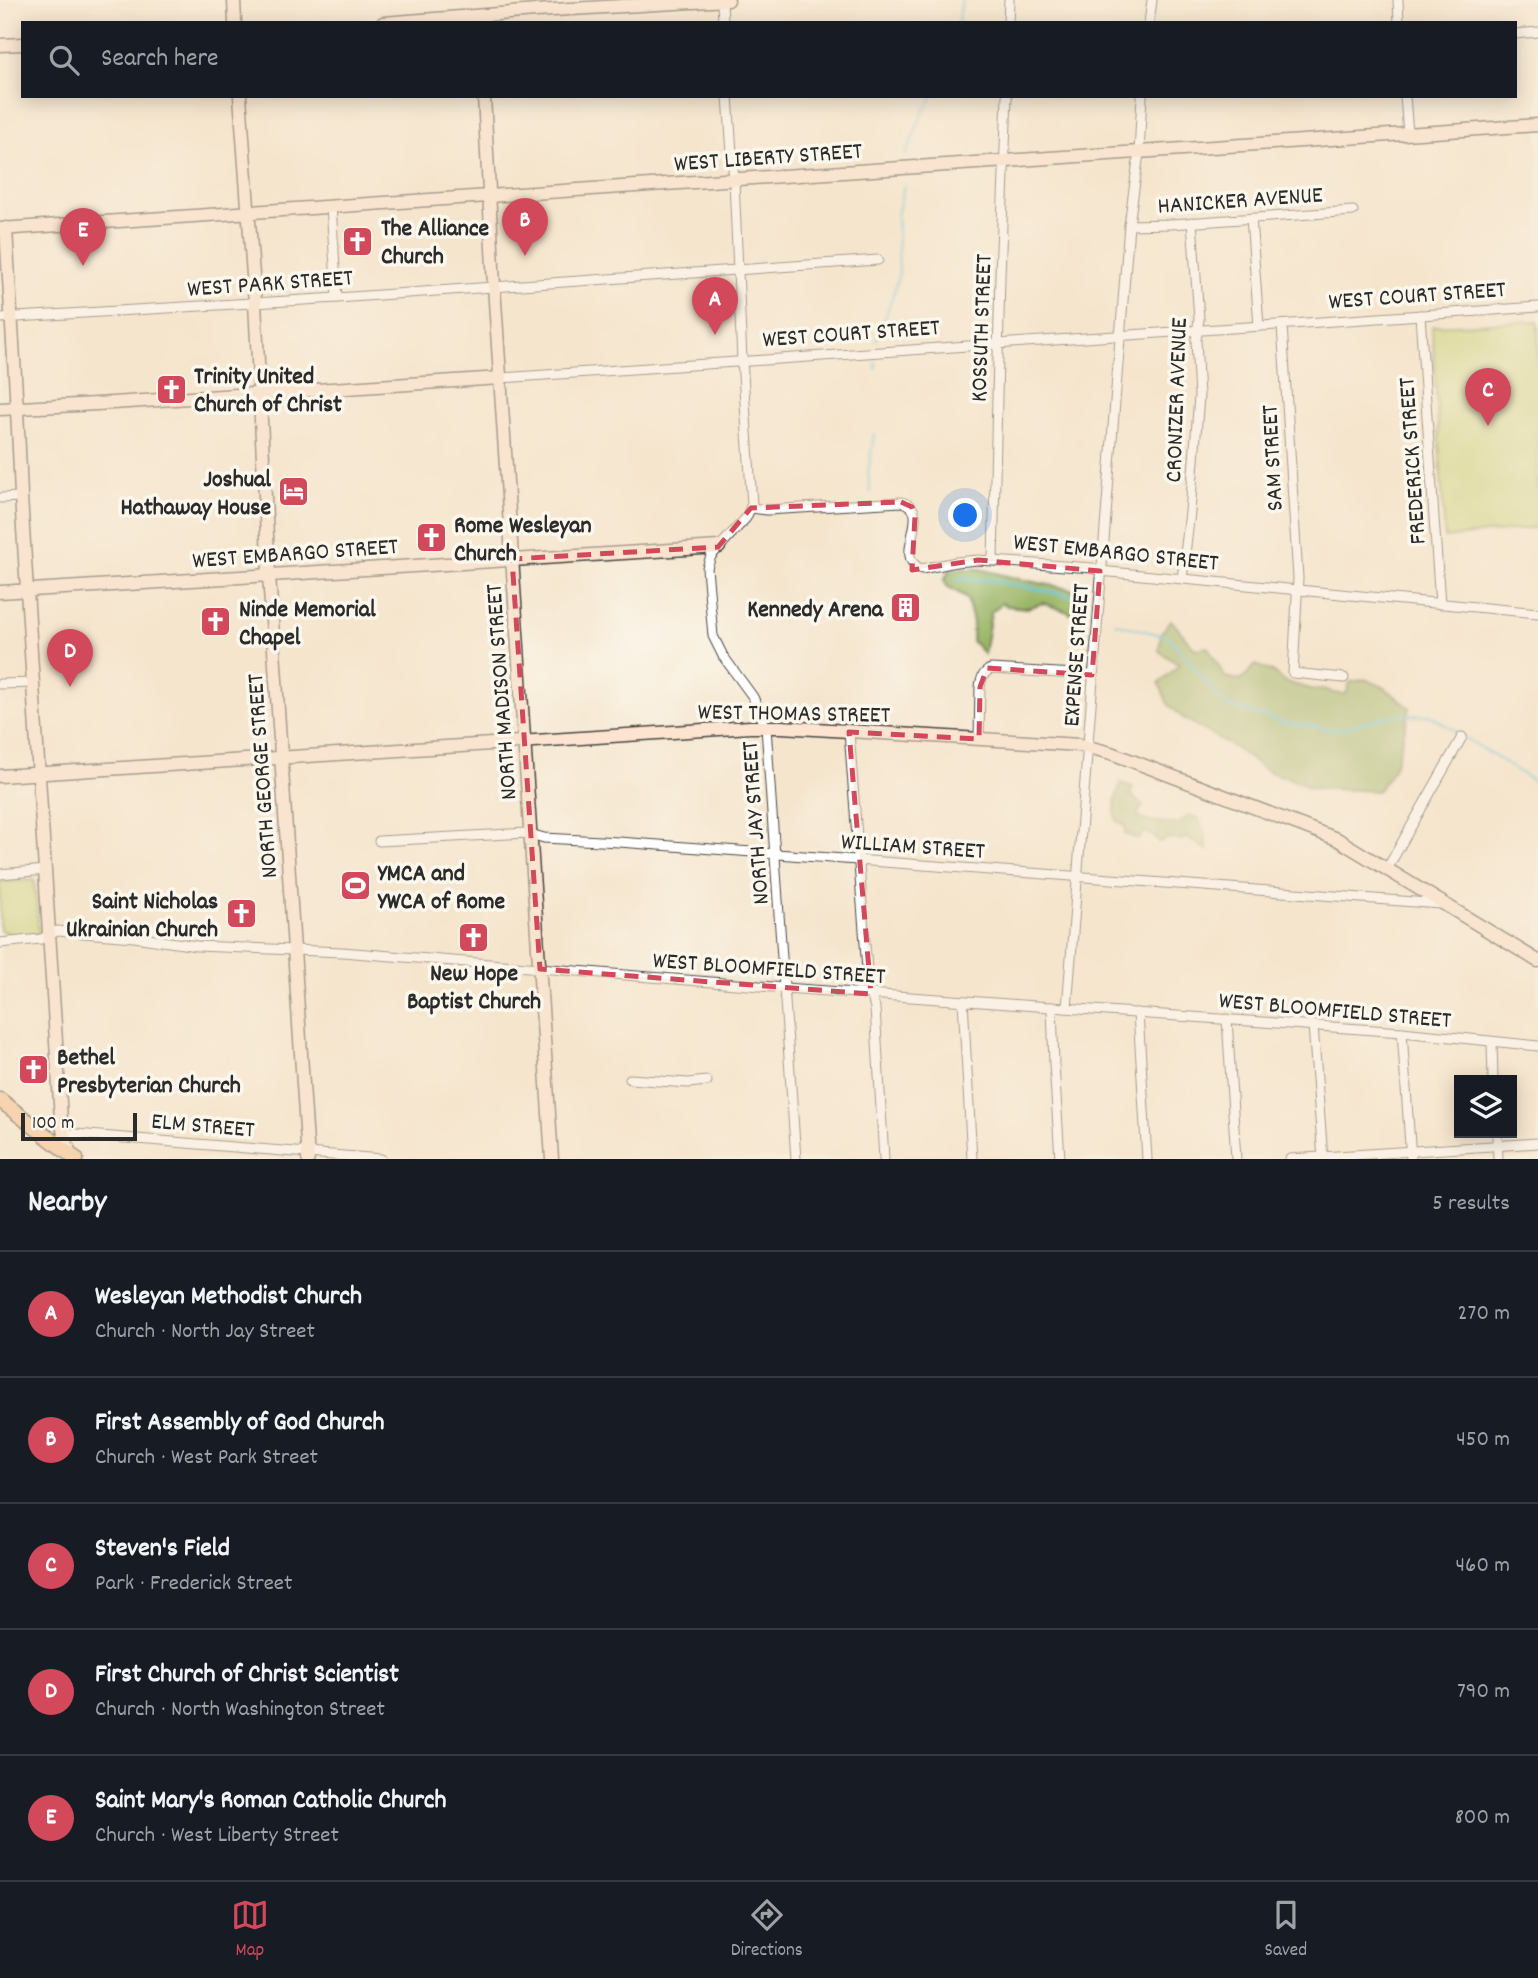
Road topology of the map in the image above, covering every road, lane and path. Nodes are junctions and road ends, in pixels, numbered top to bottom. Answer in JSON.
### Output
{"nodes":[{"id":1,"x":234,"y":0,"type":"edge"},
{"id":2,"x":722,"y":0,"type":"edge"},
{"id":3,"x":728,"y":0,"type":"edge"},
{"id":4,"x":1009,"y":0,"type":"edge"},
{"id":5,"x":1152,"y":0,"type":"edge"},
{"id":6,"x":1398,"y":0,"type":"edge"},
{"id":7,"x":479,"y":14,"type":"edge"},
{"id":8,"x":235,"y":21,"type":"edge"},
{"id":9,"x":404,"y":21,"type":"edge"},
{"id":10,"x":723,"y":21,"type":"edge"},
{"id":11,"x":1008,"y":21,"type":"edge"},
{"id":12,"x":1149,"y":21,"type":"edge"},
{"id":13,"x":1399,"y":21,"type":"edge"},
{"id":14,"x":1538,"y":32,"type":"edge"},
{"id":15,"x":1517,"y":34,"type":"edge"},
{"id":16,"x":21,"y":44,"type":"edge"},
{"id":17,"x":0,"y":45,"type":"edge"},
{"id":18,"x":240,"y":98,"type":"edge"},
{"id":19,"x":484,"y":98,"type":"edge"},
{"id":20,"x":728,"y":98,"type":"edge"},
{"id":21,"x":1007,"y":98,"type":"edge"},
{"id":22,"x":1142,"y":98,"type":"edge"},
{"id":23,"x":1405,"y":98,"type":"edge"},
{"id":24,"x":1538,"y":125,"type":"edge"},
{"id":25,"x":1408,"y":134,"type":"junction"},
{"id":26,"x":1139,"y":153,"type":"junction"},
{"id":27,"x":1006,"y":162,"type":"junction"},
{"id":28,"x":734,"y":181,"type":"junction"},
{"id":29,"x":491,"y":196,"type":"junction"},
{"id":30,"x":331,"y":206,"type":"junction"},
{"id":31,"x":1353,"y":211,"type":"dead end"},
{"id":32,"x":248,"y":212,"type":"junction"},
{"id":33,"x":1251,"y":218,"type":"junction"},
{"id":34,"x":1192,"y":222,"type":"junction"},
{"id":35,"x":1129,"y":225,"type":"junction"},
{"id":36,"x":3,"y":229,"type":"edge"},
{"id":37,"x":878,"y":260,"type":"dead end"},
{"id":38,"x":737,"y":270,"type":"junction"},
{"id":39,"x":495,"y":286,"type":"junction"},
{"id":40,"x":337,"y":298,"type":"junction"},
{"id":41,"x":254,"y":303,"type":"junction"},
{"id":42,"x":1538,"y":307,"type":"edge"},
{"id":43,"x":1420,"y":315,"type":"junction"},
{"id":44,"x":6,"y":318,"type":"edge"},
{"id":45,"x":1282,"y":325,"type":"junction"},
{"id":46,"x":1259,"y":327,"type":"junction"},
{"id":47,"x":1197,"y":331,"type":"junction"},
{"id":48,"x":1120,"y":336,"type":"junction"},
{"id":49,"x":999,"y":343,"type":"junction"},
{"id":50,"x":742,"y":360,"type":"junction"},
{"id":51,"x":501,"y":378,"type":"junction"},
{"id":52,"x":259,"y":393,"type":"junction"},
{"id":53,"x":18,"y":407,"type":"junction"},
{"id":54,"x":0,"y":409,"type":"edge"},
{"id":55,"x":21,"y":497,"type":"junction"},
{"id":56,"x":0,"y":498,"type":"edge"},
{"id":57,"x":751,"y":508,"type":"junction"},
{"id":58,"x":719,"y":547,"type":"junction"},
{"id":59,"x":512,"y":559,"type":"junction"},
{"id":60,"x":993,"y":560,"type":"junction"},
{"id":61,"x":1100,"y":571,"type":"junction"},
{"id":62,"x":269,"y":575,"type":"junction"},
{"id":63,"x":1182,"y":579,"type":"junction"},
{"id":64,"x":1298,"y":589,"type":"junction"},
{"id":65,"x":27,"y":591,"type":"junction"},
{"id":66,"x":0,"y":592,"type":"edge"},
{"id":67,"x":1440,"y":604,"type":"junction"},
{"id":68,"x":1538,"y":612,"type":"edge"},
{"id":69,"x":1092,"y":674,"type":"junction"},
{"id":70,"x":1344,"y":678,"type":"dead end"},
{"id":71,"x":33,"y":682,"type":"junction"},
{"id":72,"x":0,"y":684,"type":"edge"},
{"id":73,"x":766,"y":727,"type":"junction"},
{"id":74,"x":849,"y":732,"type":"junction"},
{"id":75,"x":1462,"y":737,"type":"dead end"},
{"id":76,"x":979,"y":739,"type":"junction"},
{"id":77,"x":524,"y":741,"type":"junction"},
{"id":78,"x":1087,"y":746,"type":"junction"},
{"id":79,"x":281,"y":758,"type":"junction"},
{"id":80,"x":39,"y":773,"type":"junction"},
{"id":81,"x":0,"y":776,"type":"edge"},
{"id":82,"x":530,"y":835,"type":"junction"},
{"id":83,"x":379,"y":841,"type":"dead end"},
{"id":84,"x":776,"y":854,"type":"junction"},
{"id":85,"x":859,"y":861,"type":"junction"},
{"id":86,"x":1387,"y":869,"type":"junction"},
{"id":87,"x":46,"y":870,"type":"junction"},
{"id":88,"x":0,"y":874,"type":"edge"},
{"id":89,"x":1076,"y":877,"type":"junction"},
{"id":90,"x":1444,"y":904,"type":"junction"},
{"id":91,"x":50,"y":933,"type":"junction"},
{"id":92,"x":0,"y":943,"type":"edge"},
{"id":93,"x":293,"y":949,"type":"junction"},
{"id":94,"x":1538,"y":961,"type":"edge"},
{"id":95,"x":540,"y":969,"type":"junction"},
{"id":96,"x":785,"y":988,"type":"junction"},
{"id":97,"x":871,"y":995,"type":"junction"},
{"id":98,"x":962,"y":1001,"type":"junction"},
{"id":99,"x":1052,"y":1007,"type":"junction"},
{"id":100,"x":1067,"y":1008,"type":"junction"},
{"id":101,"x":1138,"y":1013,"type":"junction"},
{"id":102,"x":1227,"y":1019,"type":"junction"},
{"id":103,"x":1313,"y":1025,"type":"junction"},
{"id":104,"x":1402,"y":1032,"type":"junction"},
{"id":105,"x":1492,"y":1042,"type":"junction"},
{"id":106,"x":1538,"y":1046,"type":"edge"},
{"id":107,"x":1493,"y":1075,"type":"edge"},
{"id":108,"x":630,"y":1079,"type":"dead end"},
{"id":109,"x":707,"y":1082,"type":"dead end"},
{"id":110,"x":0,"y":1100,"type":"edge"},
{"id":111,"x":64,"y":1133,"type":"junction"},
{"id":112,"x":1497,"y":1138,"type":"edge"},
{"id":113,"x":1538,"y":1143,"type":"edge"},
{"id":114,"x":1498,"y":1145,"type":"junction"},
{"id":115,"x":1410,"y":1155,"type":"edge"},
{"id":116,"x":308,"y":1156,"type":"edge"},
{"id":117,"x":73,"y":1158,"type":"edge"},
{"id":118,"x":1322,"y":1158,"type":"edge"},
{"id":119,"x":382,"y":1159,"type":"edge"},
{"id":120,"x":552,"y":1159,"type":"edge"},
{"id":121,"x":796,"y":1159,"type":"edge"},
{"id":122,"x":884,"y":1159,"type":"edge"},
{"id":123,"x":972,"y":1159,"type":"edge"},
{"id":124,"x":1060,"y":1159,"type":"edge"},
{"id":125,"x":1147,"y":1159,"type":"edge"},
{"id":126,"x":1236,"y":1159,"type":"edge"},
{"id":127,"x":1290,"y":1159,"type":"edge"},
{"id":128,"x":1498,"y":1159,"type":"edge"}],
"edges":[{"from":1,"to":8,"type":"street"},
{"from":2,"to":3,"type":"street"},
{"from":2,"to":7,"type":"street"},
{"from":2,"to":10,"type":"street"},
{"from":4,"to":11,"type":"street"},
{"from":5,"to":12,"type":"street"},
{"from":6,"to":13,"type":"street"},
{"from":7,"to":9,"type":"street"},
{"from":14,"to":15,"type":"street"},
{"from":16,"to":17,"type":"street"},
{"from":18,"to":32,"type":"street","name":"NORTH GEORGE STREET"},
{"from":19,"to":29,"type":"street","name":"NORTH MADISON STREET"},
{"from":20,"to":28,"type":"street"},
{"from":21,"to":27,"type":"street","name":"KOSSUTH STREET"},
{"from":22,"to":26,"type":"street","name":"EXPENSE STREET"},
{"from":23,"to":25,"type":"street"},
{"from":24,"to":25,"type":"street","name":"WEST LIBERTY STREET"},
{"from":25,"to":26,"type":"street","name":"WEST LIBERTY STREET"},
{"from":26,"to":27,"type":"street","name":"WEST LIBERTY STREET"},
{"from":26,"to":35,"type":"street","name":"EXPENSE STREET"},
{"from":27,"to":28,"type":"street","name":"WEST LIBERTY STREET"},
{"from":27,"to":49,"type":"street","name":"KOSSUTH STREET"},
{"from":28,"to":29,"type":"street","name":"WEST LIBERTY STREET"},
{"from":28,"to":38,"type":"street"},
{"from":29,"to":30,"type":"street","name":"WEST LIBERTY STREET"},
{"from":29,"to":39,"type":"street","name":"NORTH MADISON STREET"},
{"from":30,"to":32,"type":"street","name":"WEST LIBERTY STREET"},
{"from":30,"to":40,"type":"street"},
{"from":31,"to":33,"type":"street","name":"HANICKER AVENUE"},
{"from":32,"to":36,"type":"street","name":"WEST LIBERTY STREET"},
{"from":32,"to":41,"type":"street","name":"NORTH GEORGE STREET"},
{"from":33,"to":34,"type":"street","name":"HANICKER AVENUE"},
{"from":33,"to":46,"type":"street"},
{"from":34,"to":35,"type":"street","name":"HANICKER AVENUE"},
{"from":34,"to":47,"type":"street","name":"CRONIZER AVENUE"},
{"from":35,"to":48,"type":"street","name":"EXPENSE STREET"},
{"from":36,"to":44,"type":"street"},
{"from":37,"to":38,"type":"street","name":"WEST PARK STREET"},
{"from":38,"to":39,"type":"street","name":"WEST PARK STREET"},
{"from":38,"to":50,"type":"street"},
{"from":39,"to":40,"type":"street","name":"WEST PARK STREET"},
{"from":39,"to":51,"type":"street","name":"NORTH MADISON STREET"},
{"from":40,"to":41,"type":"street","name":"WEST PARK STREET"},
{"from":41,"to":44,"type":"street","name":"WEST PARK STREET"},
{"from":41,"to":52,"type":"street","name":"NORTH GEORGE STREET"},
{"from":42,"to":43,"type":"street","name":"WEST COURT STREET"},
{"from":43,"to":45,"type":"street","name":"WEST COURT STREET"},
{"from":43,"to":67,"type":"street","name":"FREDERICK STREET"},
{"from":44,"to":53,"type":"street"},
{"from":45,"to":46,"type":"street","name":"WEST COURT STREET"},
{"from":45,"to":64,"type":"street","name":"SAM STREET"},
{"from":46,"to":47,"type":"street","name":"WEST COURT STREET"},
{"from":47,"to":48,"type":"street","name":"WEST COURT STREET"},
{"from":47,"to":63,"type":"street","name":"CRONIZER AVENUE"},
{"from":48,"to":49,"type":"street","name":"WEST COURT STREET"},
{"from":48,"to":61,"type":"street","name":"EXPENSE STREET"},
{"from":49,"to":50,"type":"street","name":"WEST COURT STREET"},
{"from":49,"to":60,"type":"street","name":"KOSSUTH STREET"},
{"from":50,"to":51,"type":"street","name":"WEST COURT STREET"},
{"from":50,"to":57,"type":"street"},
{"from":51,"to":52,"type":"street","name":"WEST COURT STREET"},
{"from":51,"to":59,"type":"street","name":"NORTH MADISON STREET"},
{"from":52,"to":53,"type":"street","name":"WEST COURT STREET"},
{"from":52,"to":62,"type":"street","name":"NORTH GEORGE STREET"},
{"from":53,"to":54,"type":"street","name":"WEST COURT STREET"},
{"from":53,"to":55,"type":"street"},
{"from":55,"to":56,"type":"street"},
{"from":55,"to":65,"type":"street"},
{"from":57,"to":58,"type":"street","name":"NORTH JAY STREET"},
{"from":57,"to":60,"type":"street","name":"WEST EMBARGO STREET"},
{"from":58,"to":59,"type":"street","name":"WEST EMBARGO STREET"},
{"from":58,"to":73,"type":"street","name":"NORTH JAY STREET"},
{"from":59,"to":62,"type":"street","name":"WEST EMBARGO STREET"},
{"from":59,"to":77,"type":"street","name":"NORTH MADISON STREET"},
{"from":60,"to":61,"type":"street","name":"WEST EMBARGO STREET"},
{"from":61,"to":63,"type":"street","name":"WEST EMBARGO STREET"},
{"from":61,"to":69,"type":"street","name":"EXPENSE STREET"},
{"from":62,"to":65,"type":"street","name":"WEST EMBARGO STREET"},
{"from":62,"to":79,"type":"street","name":"NORTH GEORGE STREET"},
{"from":63,"to":64,"type":"street","name":"WEST EMBARGO STREET"},
{"from":64,"to":67,"type":"street","name":"WEST EMBARGO STREET"},
{"from":64,"to":70,"type":"street","name":"SAM STREET"},
{"from":65,"to":66,"type":"street","name":"WEST EMBARGO STREET"},
{"from":65,"to":71,"type":"street"},
{"from":67,"to":68,"type":"street","name":"WEST EMBARGO STREET"},
{"from":69,"to":76,"type":"street"},
{"from":69,"to":78,"type":"street","name":"EXPENSE STREET"},
{"from":71,"to":72,"type":"street"},
{"from":71,"to":80,"type":"street"},
{"from":73,"to":74,"type":"street","name":"WEST THOMAS STREET"},
{"from":73,"to":77,"type":"street","name":"WEST THOMAS STREET"},
{"from":73,"to":84,"type":"street","name":"NORTH JAY STREET"},
{"from":74,"to":76,"type":"street","name":"WEST THOMAS STREET"},
{"from":74,"to":85,"type":"street"},
{"from":75,"to":86,"type":"street"},
{"from":76,"to":78,"type":"street","name":"WEST THOMAS STREET"},
{"from":77,"to":79,"type":"street","name":"WEST THOMAS STREET"},
{"from":77,"to":82,"type":"street","name":"NORTH MADISON STREET"},
{"from":78,"to":86,"type":"street","name":"WEST THOMAS STREET"},
{"from":78,"to":89,"type":"street","name":"EXPENSE STREET"},
{"from":79,"to":80,"type":"street","name":"WEST THOMAS STREET"},
{"from":79,"to":93,"type":"street","name":"NORTH GEORGE STREET"},
{"from":80,"to":81,"type":"street","name":"WEST THOMAS STREET"},
{"from":80,"to":87,"type":"street"},
{"from":82,"to":83,"type":"street","name":"WILLIAM STREET"},
{"from":82,"to":84,"type":"street","name":"WILLIAM STREET"},
{"from":82,"to":95,"type":"street","name":"NORTH MADISON STREET"},
{"from":84,"to":85,"type":"street","name":"WILLIAM STREET"},
{"from":84,"to":96,"type":"street","name":"NORTH JAY STREET"},
{"from":85,"to":89,"type":"street","name":"WILLIAM STREET"},
{"from":85,"to":97,"type":"street"},
{"from":86,"to":90,"type":"street","name":"WEST THOMAS STREET"},
{"from":87,"to":88,"type":"street"},
{"from":87,"to":91,"type":"street"},
{"from":89,"to":90,"type":"street","name":"WILLIAM STREET"},
{"from":89,"to":100,"type":"street","name":"EXPENSE STREET"},
{"from":90,"to":94,"type":"street","name":"WEST THOMAS STREET"},
{"from":91,"to":92,"type":"street","name":"WEST BLOOMFIELD STREET"},
{"from":91,"to":93,"type":"street","name":"WEST BLOOMFIELD STREET"},
{"from":91,"to":111,"type":"street"},
{"from":93,"to":95,"type":"street","name":"WEST BLOOMFIELD STREET"},
{"from":93,"to":116,"type":"street","name":"NORTH GEORGE STREET"},
{"from":95,"to":96,"type":"street","name":"WEST BLOOMFIELD STREET"},
{"from":95,"to":120,"type":"street","name":"NORTH MADISON STREET"},
{"from":96,"to":97,"type":"street","name":"WEST BLOOMFIELD STREET"},
{"from":96,"to":121,"type":"street","name":"NORTH JAY STREET"},
{"from":97,"to":98,"type":"street","name":"WEST BLOOMFIELD STREET"},
{"from":97,"to":122,"type":"street"},
{"from":98,"to":99,"type":"street","name":"WEST BLOOMFIELD STREET"},
{"from":98,"to":123,"type":"street"},
{"from":99,"to":100,"type":"street","name":"WEST BLOOMFIELD STREET"},
{"from":99,"to":124,"type":"street"},
{"from":100,"to":101,"type":"street","name":"WEST BLOOMFIELD STREET"},
{"from":101,"to":102,"type":"street","name":"WEST BLOOMFIELD STREET"},
{"from":101,"to":125,"type":"street"},
{"from":102,"to":103,"type":"street","name":"WEST BLOOMFIELD STREET"},
{"from":102,"to":126,"type":"street"},
{"from":103,"to":104,"type":"street","name":"WEST BLOOMFIELD STREET"},
{"from":103,"to":118,"type":"street"},
{"from":104,"to":105,"type":"street","name":"WEST BLOOMFIELD STREET"},
{"from":104,"to":115,"type":"street"},
{"from":105,"to":106,"type":"street","name":"WEST BLOOMFIELD STREET"},
{"from":105,"to":107,"type":"street"},
{"from":108,"to":109,"type":"street"},
{"from":110,"to":117,"type":"main road"},
{"from":111,"to":116,"type":"street","name":"ELM STREET"},
{"from":111,"to":117,"type":"street"},
{"from":112,"to":114,"type":"street"},
{"from":113,"to":114,"type":"street"},
{"from":114,"to":115,"type":"street"},
{"from":114,"to":128,"type":"street"},
{"from":115,"to":118,"type":"street"},
{"from":116,"to":119,"type":"street","name":"ELM STREET"},
{"from":118,"to":127,"type":"street"}]}
